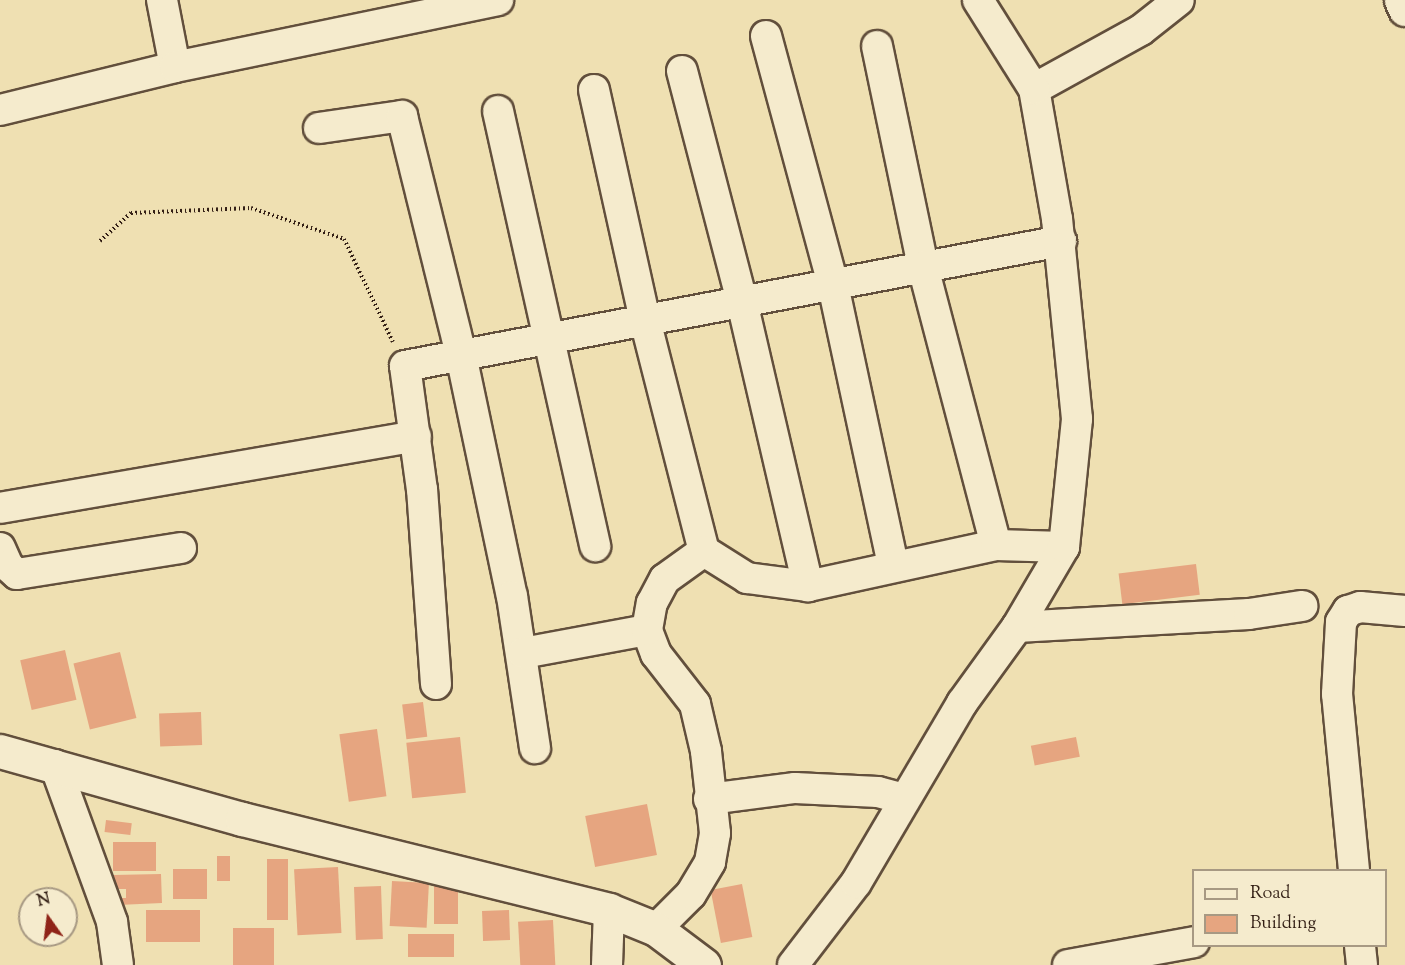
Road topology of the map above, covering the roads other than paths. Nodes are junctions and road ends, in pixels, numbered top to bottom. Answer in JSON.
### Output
{"nodes":[{"id":1,"x":162,"y":0,"type":"edge"},
{"id":2,"x":498,"y":0,"type":"edge"},
{"id":3,"x":978,"y":0,"type":"edge"},
{"id":4,"x":1179,"y":0,"type":"edge"},
{"id":5,"x":1401,"y":0,"type":"edge"},
{"id":6,"x":1405,"y":9,"type":"edge"},
{"id":7,"x":766,"y":36,"type":"dead end"},
{"id":8,"x":877,"y":46,"type":"dead end"},
{"id":9,"x":175,"y":67,"type":"junction"},
{"id":10,"x":682,"y":71,"type":"dead end"},
{"id":11,"x":1034,"y":89,"type":"junction"},
{"id":12,"x":594,"y":90,"type":"dead end"},
{"id":13,"x":0,"y":110,"type":"edge"},
{"id":14,"x":498,"y":111,"type":"dead end"},
{"id":15,"x":320,"y":128,"type":"dead end"},
{"id":16,"x":1060,"y":241,"type":"junction"},
{"id":17,"x":923,"y":267,"type":"junction"},
{"id":18,"x":833,"y":285,"type":"junction"},
{"id":19,"x":742,"y":302,"type":"junction"},
{"id":20,"x":645,"y":320,"type":"junction"},
{"id":21,"x":552,"y":338,"type":"junction"},
{"id":22,"x":461,"y":354,"type":"junction"},
{"id":23,"x":416,"y":436,"type":"junction"},
{"id":24,"x":0,"y":508,"type":"edge"},
{"id":25,"x":996,"y":545,"type":"junction"},
{"id":26,"x":595,"y":546,"type":"dead end"},
{"id":27,"x":0,"y":548,"type":"edge"},
{"id":28,"x":181,"y":548,"type":"dead end"},
{"id":29,"x":1064,"y":548,"type":"junction"},
{"id":30,"x":704,"y":551,"type":"junction"},
{"id":31,"x":893,"y":565,"type":"junction"},
{"id":32,"x":808,"y":586,"type":"junction"},
{"id":33,"x":1302,"y":606,"type":"dead end"},
{"id":34,"x":1405,"y":610,"type":"edge"},
{"id":35,"x":1017,"y":627,"type":"junction"},
{"id":36,"x":647,"y":630,"type":"junction"},
{"id":37,"x":523,"y":653,"type":"junction"},
{"id":38,"x":436,"y":684,"type":"dead end"},
{"id":39,"x":535,"y":748,"type":"dead end"},
{"id":40,"x":0,"y":751,"type":"edge"},
{"id":41,"x":55,"y":765,"type":"junction"},
{"id":42,"x":709,"y":799,"type":"junction"},
{"id":43,"x":904,"y":799,"type":"junction"},
{"id":44,"x":1354,"y":869,"type":"edge"},
{"id":45,"x":609,"y":910,"type":"junction"},
{"id":46,"x":656,"y":929,"type":"junction"},
{"id":47,"x":1192,"y":942,"type":"edge"},
{"id":48,"x":1360,"y":947,"type":"edge"},
{"id":49,"x":118,"y":965,"type":"edge"},
{"id":50,"x":607,"y":965,"type":"edge"},
{"id":51,"x":704,"y":965,"type":"edge"},
{"id":52,"x":793,"y":965,"type":"edge"},
{"id":53,"x":1068,"y":965,"type":"edge"},
{"id":54,"x":1362,"y":965,"type":"edge"}],
"edges":[{"from":1,"to":9,"type":"street"},
{"from":2,"to":9,"type":"street"},
{"from":3,"to":11,"type":"street"},
{"from":4,"to":11,"type":"street"},
{"from":5,"to":6,"type":"street"},
{"from":7,"to":18,"type":"street"},
{"from":8,"to":17,"type":"street"},
{"from":9,"to":13,"type":"street"},
{"from":10,"to":19,"type":"street"},
{"from":11,"to":16,"type":"street"},
{"from":12,"to":20,"type":"street"},
{"from":14,"to":21,"type":"street"},
{"from":15,"to":22,"type":"street"},
{"from":16,"to":17,"type":"street"},
{"from":16,"to":29,"type":"street"},
{"from":17,"to":18,"type":"street"},
{"from":17,"to":25,"type":"street"},
{"from":18,"to":19,"type":"street"},
{"from":18,"to":31,"type":"street"},
{"from":19,"to":20,"type":"street"},
{"from":19,"to":32,"type":"street"},
{"from":20,"to":21,"type":"street"},
{"from":20,"to":30,"type":"street"},
{"from":21,"to":22,"type":"street"},
{"from":21,"to":26,"type":"street"},
{"from":22,"to":23,"type":"street"},
{"from":22,"to":37,"type":"street"},
{"from":23,"to":24,"type":"street"},
{"from":23,"to":38,"type":"street"},
{"from":25,"to":29,"type":"street"},
{"from":25,"to":31,"type":"street"},
{"from":27,"to":28,"type":"street"},
{"from":29,"to":35,"type":"street"},
{"from":30,"to":32,"type":"street"},
{"from":30,"to":36,"type":"street"},
{"from":31,"to":32,"type":"street"},
{"from":33,"to":35,"type":"street"},
{"from":34,"to":44,"type":"street"},
{"from":35,"to":43,"type":"street"},
{"from":36,"to":37,"type":"street"},
{"from":36,"to":42,"type":"street"},
{"from":37,"to":39,"type":"street"},
{"from":40,"to":41,"type":"street"},
{"from":41,"to":45,"type":"street"},
{"from":41,"to":49,"type":"street"},
{"from":42,"to":43,"type":"street"},
{"from":42,"to":46,"type":"street"},
{"from":43,"to":52,"type":"street"},
{"from":45,"to":46,"type":"street"},
{"from":45,"to":50,"type":"street"},
{"from":46,"to":51,"type":"street"},
{"from":47,"to":53,"type":"street"},
{"from":48,"to":54,"type":"street"}]}
